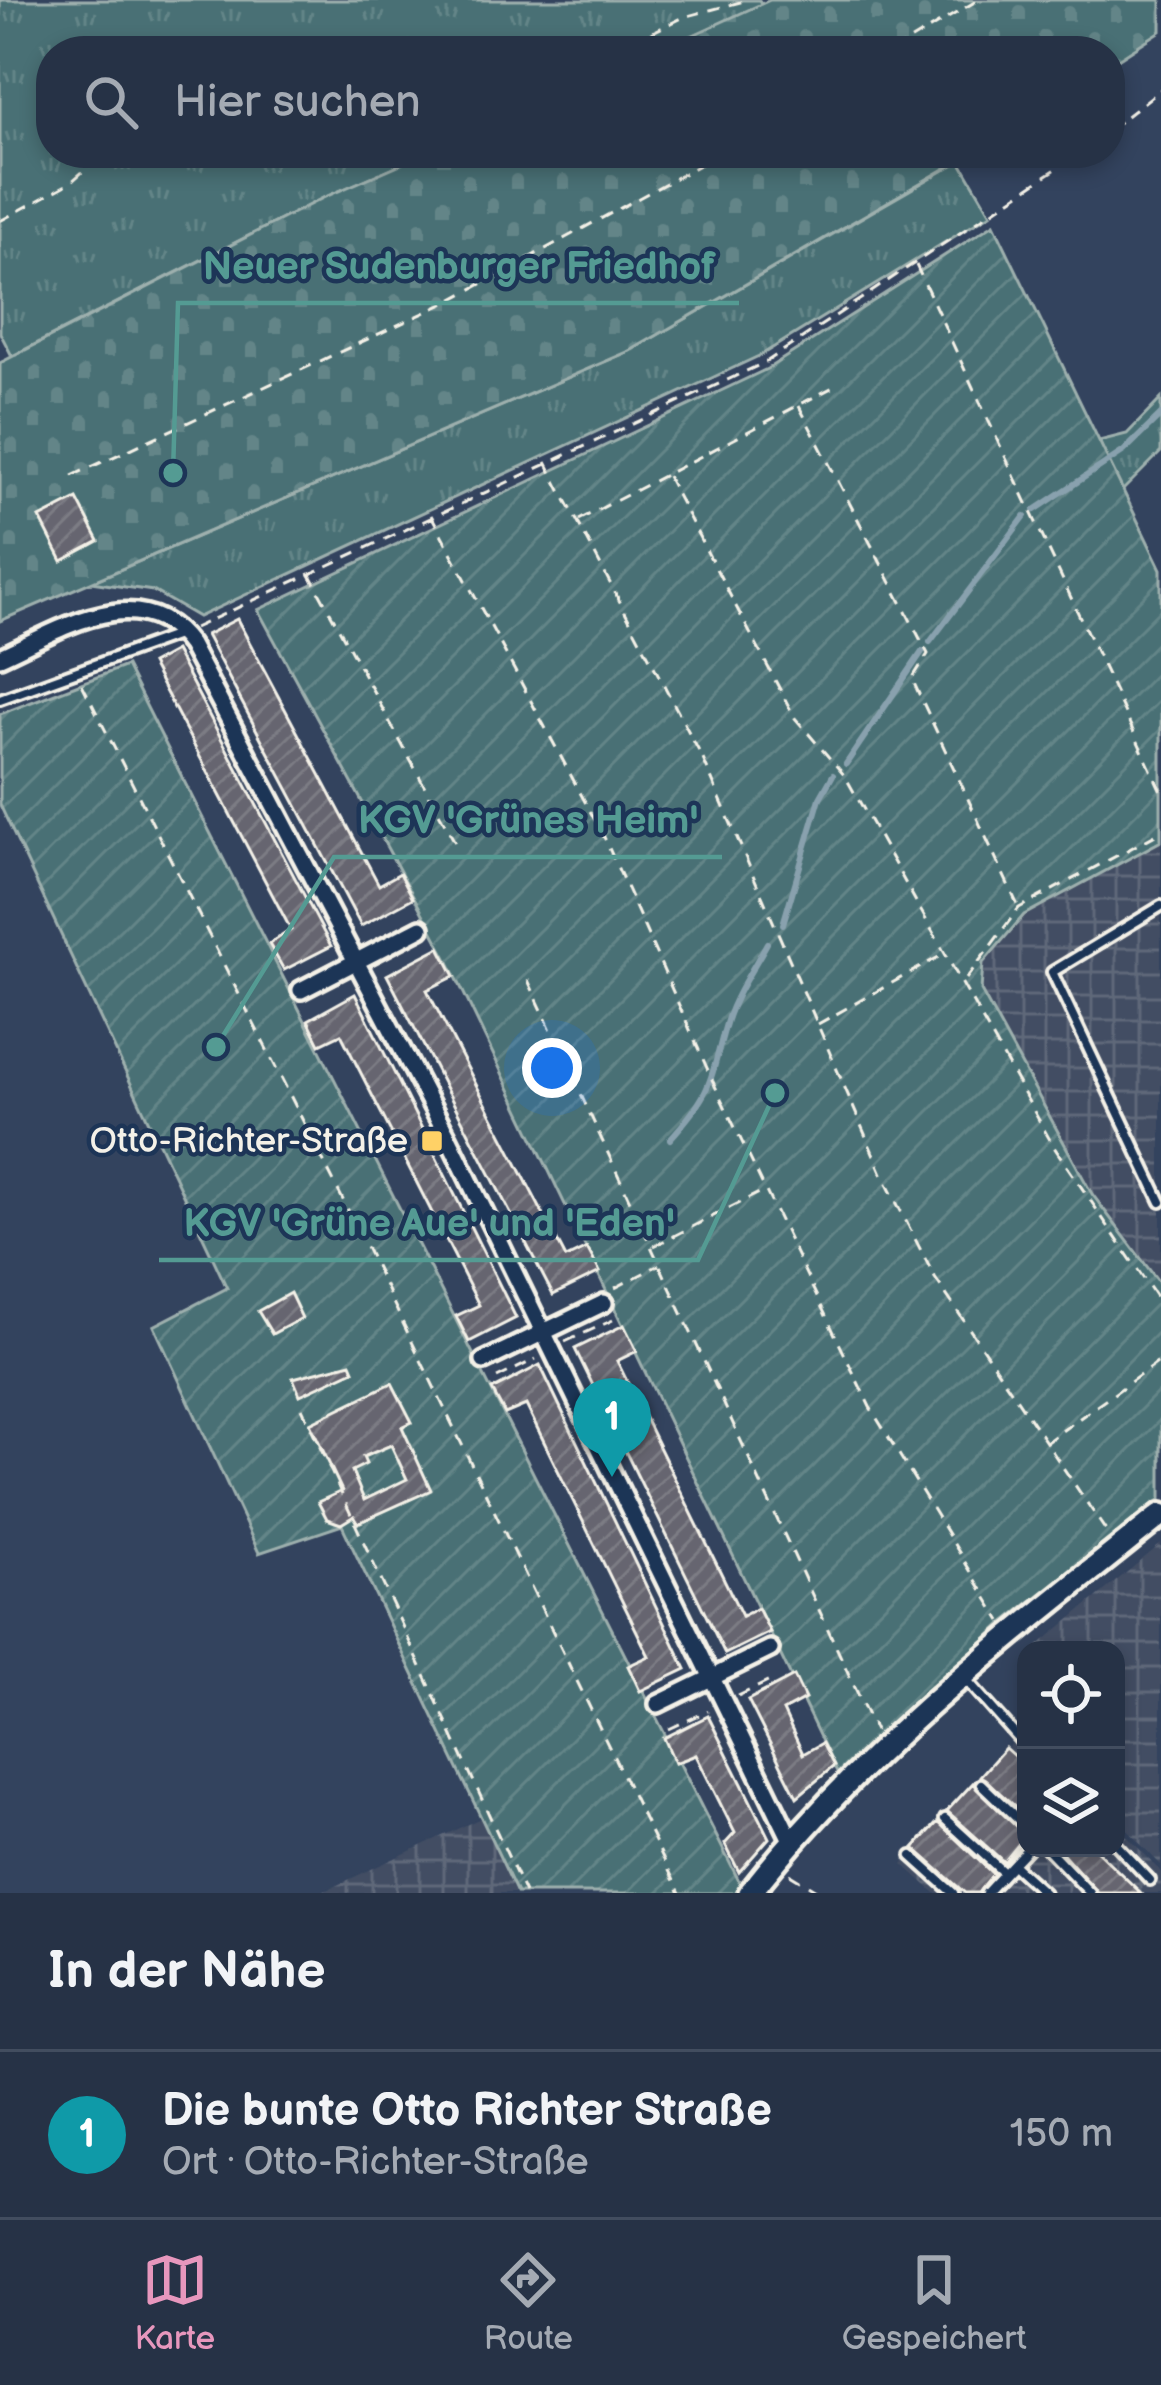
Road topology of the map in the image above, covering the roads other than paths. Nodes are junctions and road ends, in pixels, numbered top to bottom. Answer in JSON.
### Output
{"nodes":[{"id":1,"x":181,"y":634,"type":"junction"},
{"id":2,"x":0,"y":657,"type":"edge"},
{"id":3,"x":0,"y":699,"type":"edge"},
{"id":4,"x":1161,"y":906,"type":"edge"},
{"id":5,"x":422,"y":928,"type":"dead end"},
{"id":6,"x":358,"y":961,"type":"junction"},
{"id":7,"x":301,"y":990,"type":"dead end"},
{"id":8,"x":1161,"y":1202,"type":"edge"},
{"id":9,"x":607,"y":1296,"type":"road end"},
{"id":10,"x":545,"y":1332,"type":"junction"},
{"id":11,"x":484,"y":1361,"type":"dead end"},
{"id":12,"x":1161,"y":1515,"type":"edge"},
{"id":13,"x":770,"y":1648,"type":"dead end"},
{"id":14,"x":964,"y":1677,"type":"junction"},
{"id":15,"x":710,"y":1678,"type":"junction"},
{"id":16,"x":658,"y":1704,"type":"dead end"},
{"id":17,"x":1017,"y":1737,"type":"edge"},
{"id":18,"x":981,"y":1784,"type":"dead end"},
{"id":19,"x":1017,"y":1818,"type":"edge"},
{"id":20,"x":945,"y":1819,"type":"dead end"},
{"id":21,"x":792,"y":1841,"type":"junction"},
{"id":22,"x":1125,"y":1854,"type":"edge"},
{"id":23,"x":912,"y":1856,"type":"dead end"},
{"id":24,"x":1020,"y":1857,"type":"edge"},
{"id":25,"x":1056,"y":1857,"type":"edge"},
{"id":26,"x":1013,"y":1865,"type":"junction"},
{"id":27,"x":1004,"y":1873,"type":"junction"},
{"id":28,"x":1150,"y":1880,"type":"dead end"},
{"id":29,"x":750,"y":1893,"type":"edge"},
{"id":30,"x":953,"y":1893,"type":"edge"},
{"id":31,"x":986,"y":1893,"type":"edge"},
{"id":32,"x":1044,"y":1893,"type":"edge"},
{"id":33,"x":1090,"y":1893,"type":"edge"}],
"edges":[{"from":1,"to":2,"type":"street"},
{"from":1,"to":3,"type":"lane"},
{"from":1,"to":6,"type":"street"},
{"from":4,"to":8,"type":"lane"},
{"from":5,"to":6,"type":"street"},
{"from":6,"to":7,"type":"street"},
{"from":6,"to":10,"type":"street"},
{"from":9,"to":10,"type":"street"},
{"from":10,"to":11,"type":"street"},
{"from":10,"to":15,"type":"street"},
{"from":12,"to":14,"type":"main road"},
{"from":13,"to":15,"type":"street"},
{"from":14,"to":17,"type":"lane"},
{"from":14,"to":21,"type":"main road"},
{"from":15,"to":16,"type":"street"},
{"from":15,"to":21,"type":"street"},
{"from":18,"to":19,"type":"lane"},
{"from":20,"to":27,"type":"lane"},
{"from":21,"to":29,"type":"main road"},
{"from":22,"to":28,"type":"lane"},
{"from":23,"to":30,"type":"lane"},
{"from":24,"to":26,"type":"lane"},
{"from":25,"to":33,"type":"lane"},
{"from":26,"to":27,"type":"lane"},
{"from":26,"to":32,"type":"lane"},
{"from":27,"to":31,"type":"lane"}]}
